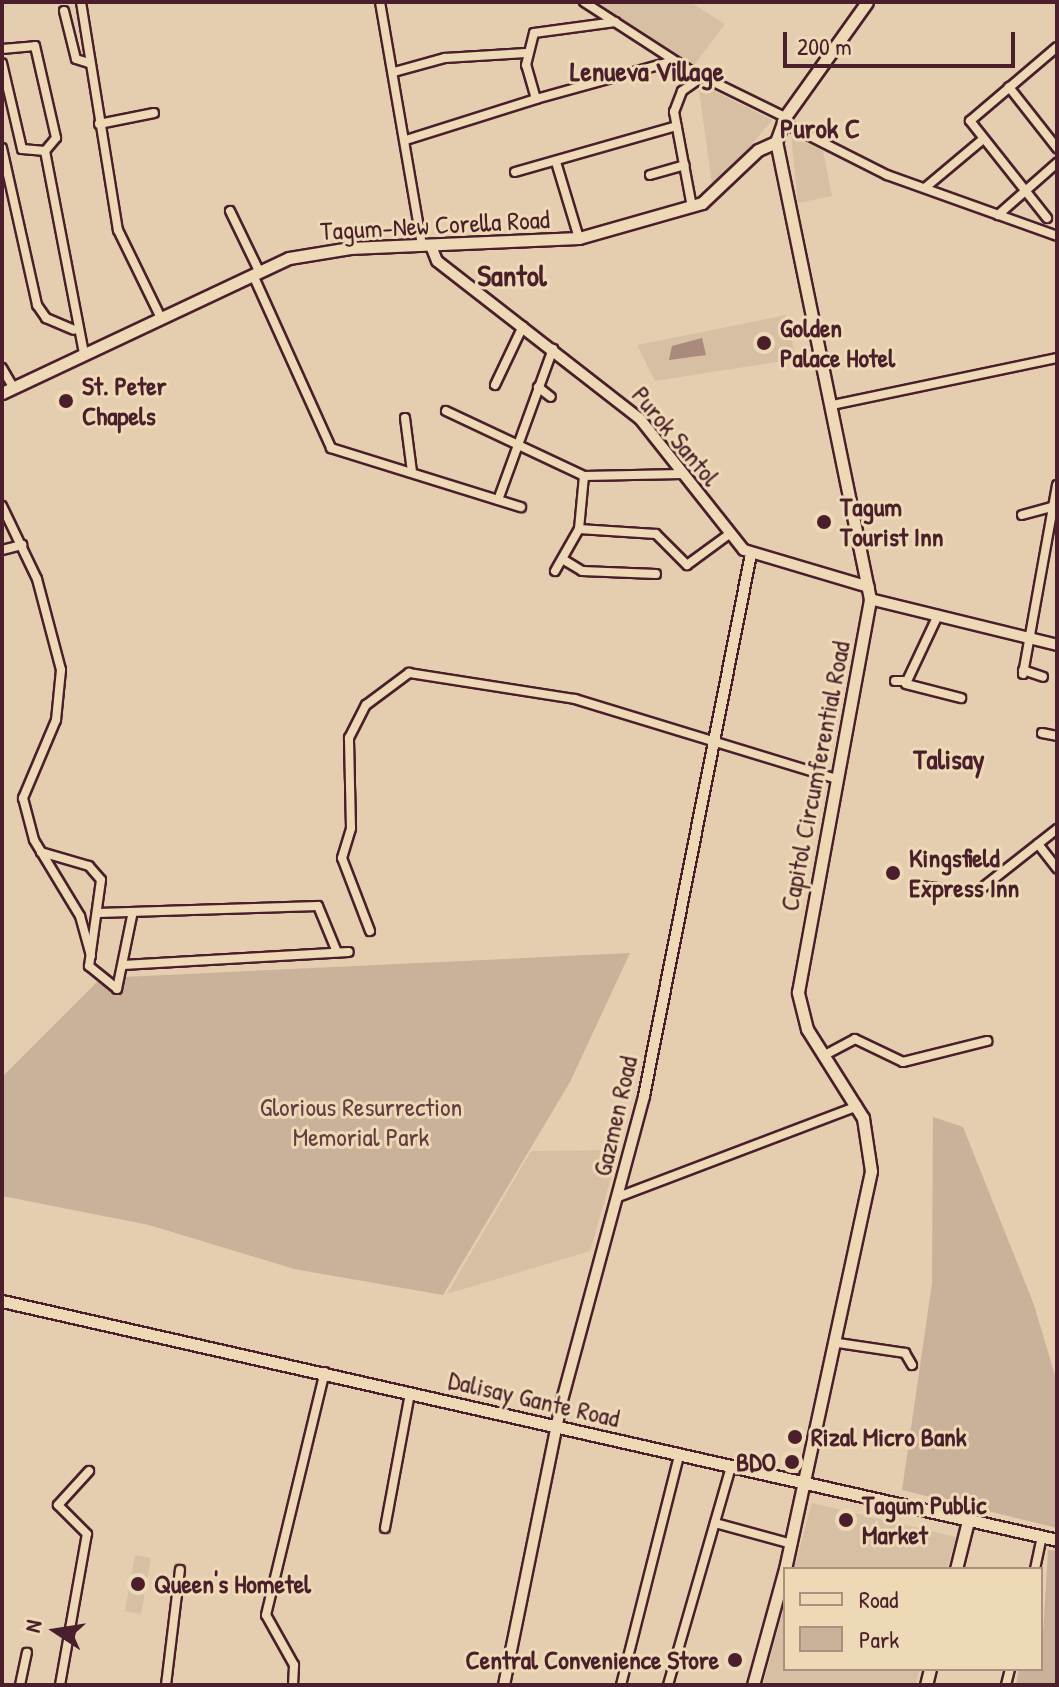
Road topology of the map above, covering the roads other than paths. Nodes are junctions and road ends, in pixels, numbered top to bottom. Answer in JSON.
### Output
{"nodes":[{"id":1,"x":81,"y":2,"type":"edge"},
{"id":2,"x":380,"y":2,"type":"edge"},
{"id":3,"x":584,"y":2,"type":"edge"},
{"id":4,"x":867,"y":2,"type":"edge"},
{"id":5,"x":64,"y":11,"type":"dead end"},
{"id":6,"x":615,"y":22,"type":"junction"},
{"id":7,"x":1057,"y":47,"type":"edge"},
{"id":8,"x":2,"y":49,"type":"edge"},
{"id":9,"x":526,"y":53,"type":"junction"},
{"id":10,"x":673,"y":61,"type":"junction"},
{"id":11,"x":2,"y":63,"type":"edge"},
{"id":12,"x":89,"y":63,"type":"junction"},
{"id":13,"x":394,"y":72,"type":"junction"},
{"id":14,"x":702,"y":77,"type":"junction"},
{"id":15,"x":1009,"y":87,"type":"junction"},
{"id":16,"x":536,"y":99,"type":"junction"},
{"id":17,"x":154,"y":113,"type":"dead end"},
{"id":18,"x":784,"y":120,"type":"junction"},
{"id":19,"x":99,"y":124,"type":"junction"},
{"id":20,"x":677,"y":126,"type":"junction"},
{"id":21,"x":406,"y":140,"type":"junction"},
{"id":22,"x":982,"y":140,"type":"junction"},
{"id":23,"x":776,"y":142,"type":"junction"},
{"id":24,"x":2,"y":148,"type":"edge"},
{"id":25,"x":1057,"y":148,"type":"edge"},
{"id":26,"x":45,"y":151,"type":"junction"},
{"id":27,"x":556,"y":162,"type":"junction"},
{"id":28,"x":1057,"y":163,"type":"edge"},
{"id":29,"x":685,"y":165,"type":"junction"},
{"id":30,"x":515,"y":172,"type":"dead end"},
{"id":31,"x":650,"y":175,"type":"dead end"},
{"id":32,"x":926,"y":187,"type":"junction"},
{"id":33,"x":1023,"y":188,"type":"junction"},
{"id":34,"x":692,"y":207,"type":"junction"},
{"id":35,"x":230,"y":211,"type":"dead end"},
{"id":36,"x":998,"y":215,"type":"junction"},
{"id":37,"x":1047,"y":218,"type":"dead end"},
{"id":38,"x":1057,"y":236,"type":"edge"},
{"id":39,"x":579,"y":238,"type":"junction"},
{"id":40,"x":426,"y":246,"type":"junction"},
{"id":41,"x":256,"y":273,"type":"junction"},
{"id":42,"x":161,"y":318,"type":"junction"},
{"id":43,"x":523,"y":326,"type":"junction"},
{"id":44,"x":74,"y":330,"type":"junction"},
{"id":45,"x":553,"y":349,"type":"junction"},
{"id":46,"x":84,"y":354,"type":"junction"},
{"id":47,"x":1057,"y":358,"type":"edge"},
{"id":48,"x":2,"y":368,"type":"edge"},
{"id":49,"x":495,"y":385,"type":"dead end"},
{"id":50,"x":538,"y":387,"type":"junction"},
{"id":51,"x":7,"y":390,"type":"edge"},
{"id":52,"x":551,"y":397,"type":"dead end"},
{"id":53,"x":832,"y":405,"type":"junction"},
{"id":54,"x":446,"y":411,"type":"dead end"},
{"id":55,"x":405,"y":418,"type":"dead end"},
{"id":56,"x":513,"y":447,"type":"junction"},
{"id":57,"x":412,"y":472,"type":"junction"},
{"id":58,"x":682,"y":474,"type":"junction"},
{"id":59,"x":584,"y":476,"type":"junction"},
{"id":60,"x":1057,"y":485,"type":"edge"},
{"id":61,"x":498,"y":500,"type":"junction"},
{"id":62,"x":2,"y":506,"type":"edge"},
{"id":63,"x":521,"y":507,"type":"dead end"},
{"id":64,"x":1051,"y":507,"type":"junction"},
{"id":65,"x":1022,"y":515,"type":"dead end"},
{"id":66,"x":579,"y":529,"type":"junction"},
{"id":67,"x":728,"y":535,"type":"junction"},
{"id":68,"x":22,"y":545,"type":"junction"},
{"id":69,"x":2,"y":550,"type":"edge"},
{"id":70,"x":751,"y":554,"type":"junction"},
{"id":71,"x":564,"y":560,"type":"junction"},
{"id":72,"x":555,"y":571,"type":"dead end"},
{"id":73,"x":656,"y":574,"type":"dead end"},
{"id":74,"x":870,"y":593,"type":"junction"},
{"id":75,"x":938,"y":615,"type":"junction"},
{"id":76,"x":1031,"y":638,"type":"junction"},
{"id":77,"x":1057,"y":645,"type":"edge"},
{"id":78,"x":1043,"y":677,"type":"dead end"},
{"id":79,"x":895,"y":681,"type":"dead end"},
{"id":80,"x":906,"y":684,"type":"junction"},
{"id":81,"x":961,"y":698,"type":"dead end"},
{"id":82,"x":1042,"y":733,"type":"dead end"},
{"id":83,"x":1057,"y":736,"type":"edge"},
{"id":84,"x":710,"y":740,"type":"junction"},
{"id":85,"x":837,"y":779,"type":"junction"},
{"id":86,"x":1057,"y":829,"type":"edge"},
{"id":87,"x":1038,"y":844,"type":"junction"},
{"id":88,"x":41,"y":851,"type":"junction"},
{"id":89,"x":1057,"y":868,"type":"edge"},
{"id":90,"x":919,"y":886,"type":"dead end"},
{"id":91,"x":98,"y":913,"type":"junction"},
{"id":92,"x":132,"y":916,"type":"junction"},
{"id":93,"x":370,"y":931,"type":"dead end"},
{"id":94,"x":337,"y":952,"type":"junction"},
{"id":95,"x":349,"y":952,"type":"dead end"},
{"id":96,"x":91,"y":956,"type":"junction"},
{"id":97,"x":123,"y":965,"type":"junction"},
{"id":98,"x":987,"y":1041,"type":"dead end"},
{"id":99,"x":823,"y":1056,"type":"junction"},
{"id":100,"x":857,"y":1106,"type":"junction"},
{"id":101,"x":618,"y":1197,"type":"junction"},
{"id":102,"x":2,"y":1301,"type":"edge"},
{"id":103,"x":838,"y":1343,"type":"junction"},
{"id":104,"x":912,"y":1365,"type":"dead end"},
{"id":105,"x":325,"y":1372,"type":"junction"},
{"id":106,"x":410,"y":1393,"type":"junction"},
{"id":107,"x":555,"y":1426,"type":"junction"},
{"id":108,"x":679,"y":1455,"type":"junction"},
{"id":109,"x":731,"y":1467,"type":"junction"},
{"id":110,"x":89,"y":1471,"type":"dead end"},
{"id":111,"x":809,"y":1484,"type":"junction"},
{"id":112,"x":968,"y":1521,"type":"junction"},
{"id":113,"x":715,"y":1523,"type":"junction"},
{"id":114,"x":385,"y":1528,"type":"dead end"},
{"id":115,"x":1042,"y":1537,"type":"junction"},
{"id":116,"x":1057,"y":1540,"type":"edge"},
{"id":117,"x":792,"y":1544,"type":"junction"},
{"id":118,"x":786,"y":1567,"type":"edge"},
{"id":119,"x":956,"y":1567,"type":"edge"},
{"id":120,"x":1035,"y":1567,"type":"edge"},
{"id":121,"x":180,"y":1570,"type":"dead end"},
{"id":122,"x":783,"y":1576,"type":"edge"},
{"id":123,"x":27,"y":1653,"type":"dead end"},
{"id":124,"x":20,"y":1685,"type":"edge"},
{"id":125,"x":60,"y":1685,"type":"edge"},
{"id":126,"x":166,"y":1685,"type":"edge"},
{"id":127,"x":293,"y":1685,"type":"edge"},
{"id":128,"x":504,"y":1685,"type":"edge"},
{"id":129,"x":621,"y":1685,"type":"edge"},
{"id":130,"x":668,"y":1685,"type":"edge"},
{"id":131,"x":753,"y":1685,"type":"edge"}],
"edges":[{"from":1,"to":12,"type":"street"},
{"from":2,"to":13,"type":"street"},
{"from":3,"to":6,"type":"street"},
{"from":4,"to":18,"type":"main road","name":"Capitol Circumferential Road"},
{"from":5,"to":12,"type":"street"},
{"from":6,"to":9,"type":"street"},
{"from":6,"to":10,"type":"street"},
{"from":7,"to":15,"type":"street"},
{"from":8,"to":26,"type":"street"},
{"from":9,"to":13,"type":"street"},
{"from":9,"to":16,"type":"street"},
{"from":10,"to":14,"type":"street"},
{"from":10,"to":16,"type":"street"},
{"from":11,"to":26,"type":"street"},
{"from":12,"to":19,"type":"street"},
{"from":13,"to":21,"type":"street"},
{"from":14,"to":18,"type":"street"},
{"from":14,"to":20,"type":"street"},
{"from":15,"to":22,"type":"street"},
{"from":15,"to":25,"type":"street"},
{"from":16,"to":21,"type":"street"},
{"from":17,"to":19,"type":"street"},
{"from":18,"to":23,"type":"main road","name":"Capitol Circumferential Road"},
{"from":18,"to":32,"type":"street"},
{"from":19,"to":42,"type":"street"},
{"from":20,"to":27,"type":"street"},
{"from":20,"to":29,"type":"street"},
{"from":21,"to":40,"type":"street"},
{"from":22,"to":32,"type":"street"},
{"from":22,"to":33,"type":"street"},
{"from":23,"to":34,"type":"main road","name":"Tagum-New Corella Road"},
{"from":23,"to":53,"type":"main road","name":"Capitol Circumferential Road"},
{"from":24,"to":44,"type":"street"},
{"from":26,"to":44,"type":"street"},
{"from":27,"to":30,"type":"street"},
{"from":27,"to":39,"type":"street"},
{"from":28,"to":33,"type":"street"},
{"from":29,"to":31,"type":"street"},
{"from":29,"to":34,"type":"street"},
{"from":32,"to":36,"type":"street"},
{"from":33,"to":36,"type":"street"},
{"from":33,"to":37,"type":"street"},
{"from":34,"to":39,"type":"main road","name":"Tagum-New Corella Road"},
{"from":35,"to":41,"type":"street"},
{"from":36,"to":38,"type":"street"},
{"from":39,"to":40,"type":"main road","name":"Tagum-New Corella Road"},
{"from":40,"to":41,"type":"main road","name":"Tagum-New Corella Road"},
{"from":40,"to":43,"type":"street","name":"Purok Santol"},
{"from":41,"to":42,"type":"main road","name":"Tagum-New Corella Road"},
{"from":41,"to":57,"type":"street"},
{"from":42,"to":46,"type":"main road","name":"Tagum-New Corella Road"},
{"from":43,"to":45,"type":"street","name":"Purok Santol"},
{"from":43,"to":49,"type":"street"},
{"from":44,"to":46,"type":"street"},
{"from":45,"to":50,"type":"street"},
{"from":45,"to":58,"type":"street","name":"Purok Santol"},
{"from":46,"to":51,"type":"main road","name":"Tagum-New Corella Road"},
{"from":47,"to":53,"type":"street"},
{"from":48,"to":51,"type":"street"},
{"from":50,"to":52,"type":"street"},
{"from":50,"to":56,"type":"street"},
{"from":53,"to":74,"type":"main road","name":"Capitol Circumferential Road"},
{"from":54,"to":56,"type":"street"},
{"from":55,"to":57,"type":"street"},
{"from":56,"to":59,"type":"street"},
{"from":56,"to":61,"type":"street"},
{"from":57,"to":61,"type":"street"},
{"from":58,"to":59,"type":"street"},
{"from":58,"to":67,"type":"street","name":"Purok Santol"},
{"from":59,"to":66,"type":"street"},
{"from":60,"to":64,"type":"street"},
{"from":61,"to":63,"type":"street"},
{"from":62,"to":68,"type":"street"},
{"from":64,"to":65,"type":"street"},
{"from":64,"to":76,"type":"street"},
{"from":66,"to":67,"type":"street"},
{"from":66,"to":71,"type":"street"},
{"from":67,"to":70,"type":"street","name":"Purok Santol"},
{"from":68,"to":69,"type":"street"},
{"from":68,"to":88,"type":"street"},
{"from":70,"to":74,"type":"street","name":"Purok Santol"},
{"from":70,"to":84,"type":"street","name":"Gazmen Road"},
{"from":71,"to":72,"type":"street"},
{"from":71,"to":73,"type":"street"},
{"from":74,"to":75,"type":"street","name":"Purok Santol"},
{"from":74,"to":85,"type":"main road","name":"Capitol Circumferential Road"},
{"from":75,"to":76,"type":"street","name":"Purok Santol"},
{"from":75,"to":80,"type":"street"},
{"from":76,"to":77,"type":"street","name":"Purok Santol"},
{"from":76,"to":78,"type":"street"},
{"from":79,"to":80,"type":"street"},
{"from":80,"to":81,"type":"street"},
{"from":82,"to":83,"type":"street"},
{"from":84,"to":85,"type":"street"},
{"from":84,"to":93,"type":"street"},
{"from":84,"to":101,"type":"street","name":"Gazmen Road"},
{"from":85,"to":99,"type":"main road","name":"Capitol Circumferential Road"},
{"from":86,"to":87,"type":"street"},
{"from":87,"to":89,"type":"street"},
{"from":87,"to":90,"type":"street"},
{"from":88,"to":91,"type":"street"},
{"from":88,"to":96,"type":"street"},
{"from":91,"to":92,"type":"street"},
{"from":91,"to":96,"type":"street"},
{"from":92,"to":94,"type":"street"},
{"from":92,"to":97,"type":"street"},
{"from":94,"to":95,"type":"street"},
{"from":94,"to":97,"type":"street"},
{"from":96,"to":97,"type":"street"},
{"from":98,"to":99,"type":"street"},
{"from":99,"to":100,"type":"main road","name":"Capitol Circumferential Road"},
{"from":100,"to":101,"type":"street"},
{"from":100,"to":103,"type":"main road","name":"Capitol Circumferential Road"},
{"from":101,"to":107,"type":"street","name":"Gazmen Road"},
{"from":102,"to":105,"type":"main road","name":"Dalisay Gante Road"},
{"from":103,"to":104,"type":"street"},
{"from":103,"to":111,"type":"main road","name":"Capitol Circumferential Road"},
{"from":105,"to":106,"type":"main road","name":"Dalisay Gante Road"},
{"from":105,"to":127,"type":"street"},
{"from":106,"to":107,"type":"main road","name":"Dalisay Gante Road"},
{"from":106,"to":114,"type":"street"},
{"from":107,"to":108,"type":"main road","name":"Dalisay Gante Road"},
{"from":107,"to":128,"type":"street","name":"Gazmen Road"},
{"from":108,"to":109,"type":"main road","name":"Dalisay Gante Road"},
{"from":108,"to":129,"type":"street"},
{"from":109,"to":111,"type":"main road","name":"Dalisay Gante Road"},
{"from":109,"to":113,"type":"street"},
{"from":110,"to":125,"type":"street"},
{"from":111,"to":112,"type":"main road","name":"Dalisay Gante Road"},
{"from":111,"to":117,"type":"main road","name":"Capitol Circumferential Road"},
{"from":112,"to":115,"type":"main road","name":"Dalisay Gante Road"},
{"from":112,"to":119,"type":"main road"},
{"from":113,"to":117,"type":"street"},
{"from":113,"to":130,"type":"street"},
{"from":115,"to":116,"type":"main road","name":"Dalisay Gante Road"},
{"from":115,"to":120,"type":"street"},
{"from":117,"to":118,"type":"main road","name":"Capitol Circumferential Road"},
{"from":121,"to":126,"type":"street"},
{"from":122,"to":131,"type":"main road","name":"Capitol Circumferential Road"},
{"from":123,"to":124,"type":"street"}]}
